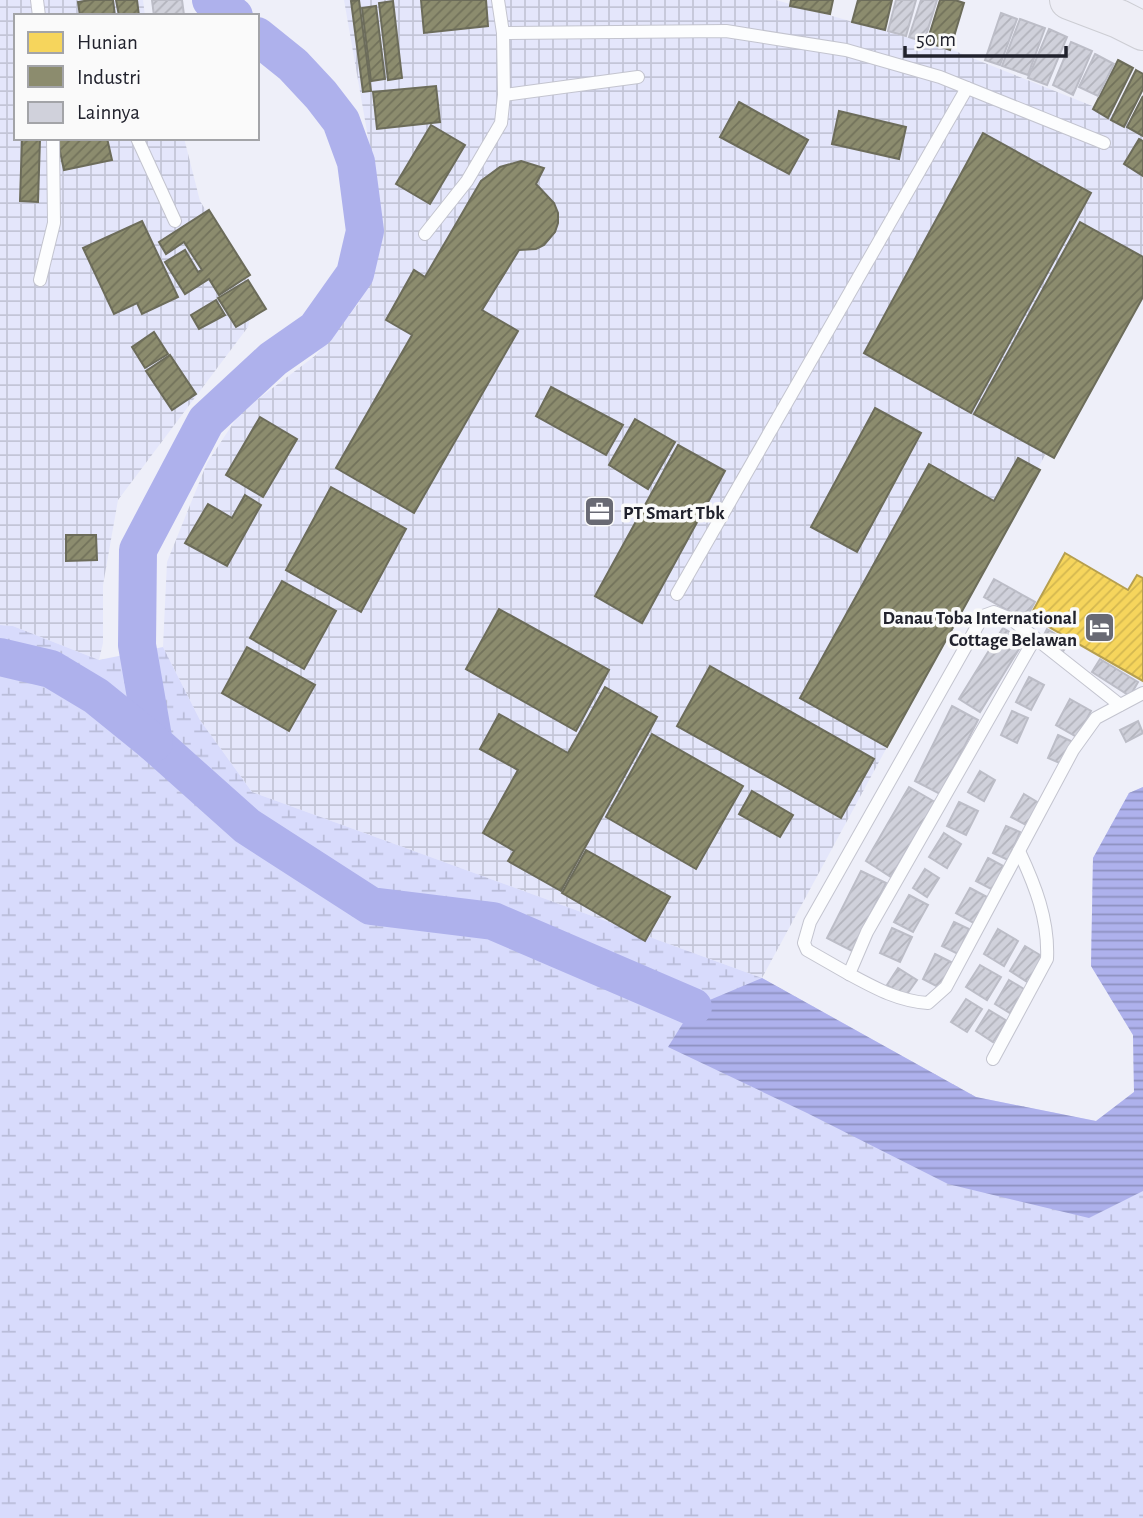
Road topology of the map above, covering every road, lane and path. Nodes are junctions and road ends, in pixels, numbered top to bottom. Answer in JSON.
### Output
{"nodes":[{"id":1,"x":498,"y":0,"type":"edge"},
{"id":2,"x":1069,"y":0,"type":"edge"},
{"id":3,"x":1130,"y":16,"type":"edge"},
{"id":4,"x":503,"y":33,"type":"junction"},
{"id":5,"x":638,"y":77,"type":"dead end"},
{"id":6,"x":967,"y":88,"type":"junction"},
{"id":7,"x":505,"y":95,"type":"junction"},
{"id":8,"x":53,"y":140,"type":"edge"},
{"id":9,"x":138,"y":140,"type":"edge"},
{"id":10,"x":1104,"y":143,"type":"dead end"},
{"id":11,"x":176,"y":220,"type":"dead end"},
{"id":12,"x":425,"y":234,"type":"dead end"},
{"id":13,"x":40,"y":280,"type":"dead end"},
{"id":14,"x":677,"y":594,"type":"dead end"},
{"id":15,"x":1035,"y":638,"type":"junction"},
{"id":16,"x":1143,"y":693,"type":"edge"},
{"id":17,"x":1120,"y":705,"type":"junction"},
{"id":18,"x":1019,"y":850,"type":"junction"},
{"id":19,"x":849,"y":974,"type":"junction"},
{"id":20,"x":993,"y":1059,"type":"dead end"}],
"edges":[{"from":1,"to":4,"type":"lane"},
{"from":2,"to":3,"type":"main road"},
{"from":4,"to":6,"type":"lane"},
{"from":4,"to":7,"type":"lane"},
{"from":5,"to":7,"type":"lane"},
{"from":6,"to":10,"type":"lane"},
{"from":6,"to":14,"type":"lane"},
{"from":7,"to":12,"type":"lane"},
{"from":8,"to":13,"type":"lane"},
{"from":9,"to":11,"type":"lane"},
{"from":15,"to":17,"type":"lane"},
{"from":15,"to":19,"type":"lane"},
{"from":15,"to":19,"type":"lane"},
{"from":16,"to":17,"type":"lane"},
{"from":17,"to":18,"type":"lane"},
{"from":18,"to":19,"type":"lane"},
{"from":18,"to":20,"type":"lane"}]}
